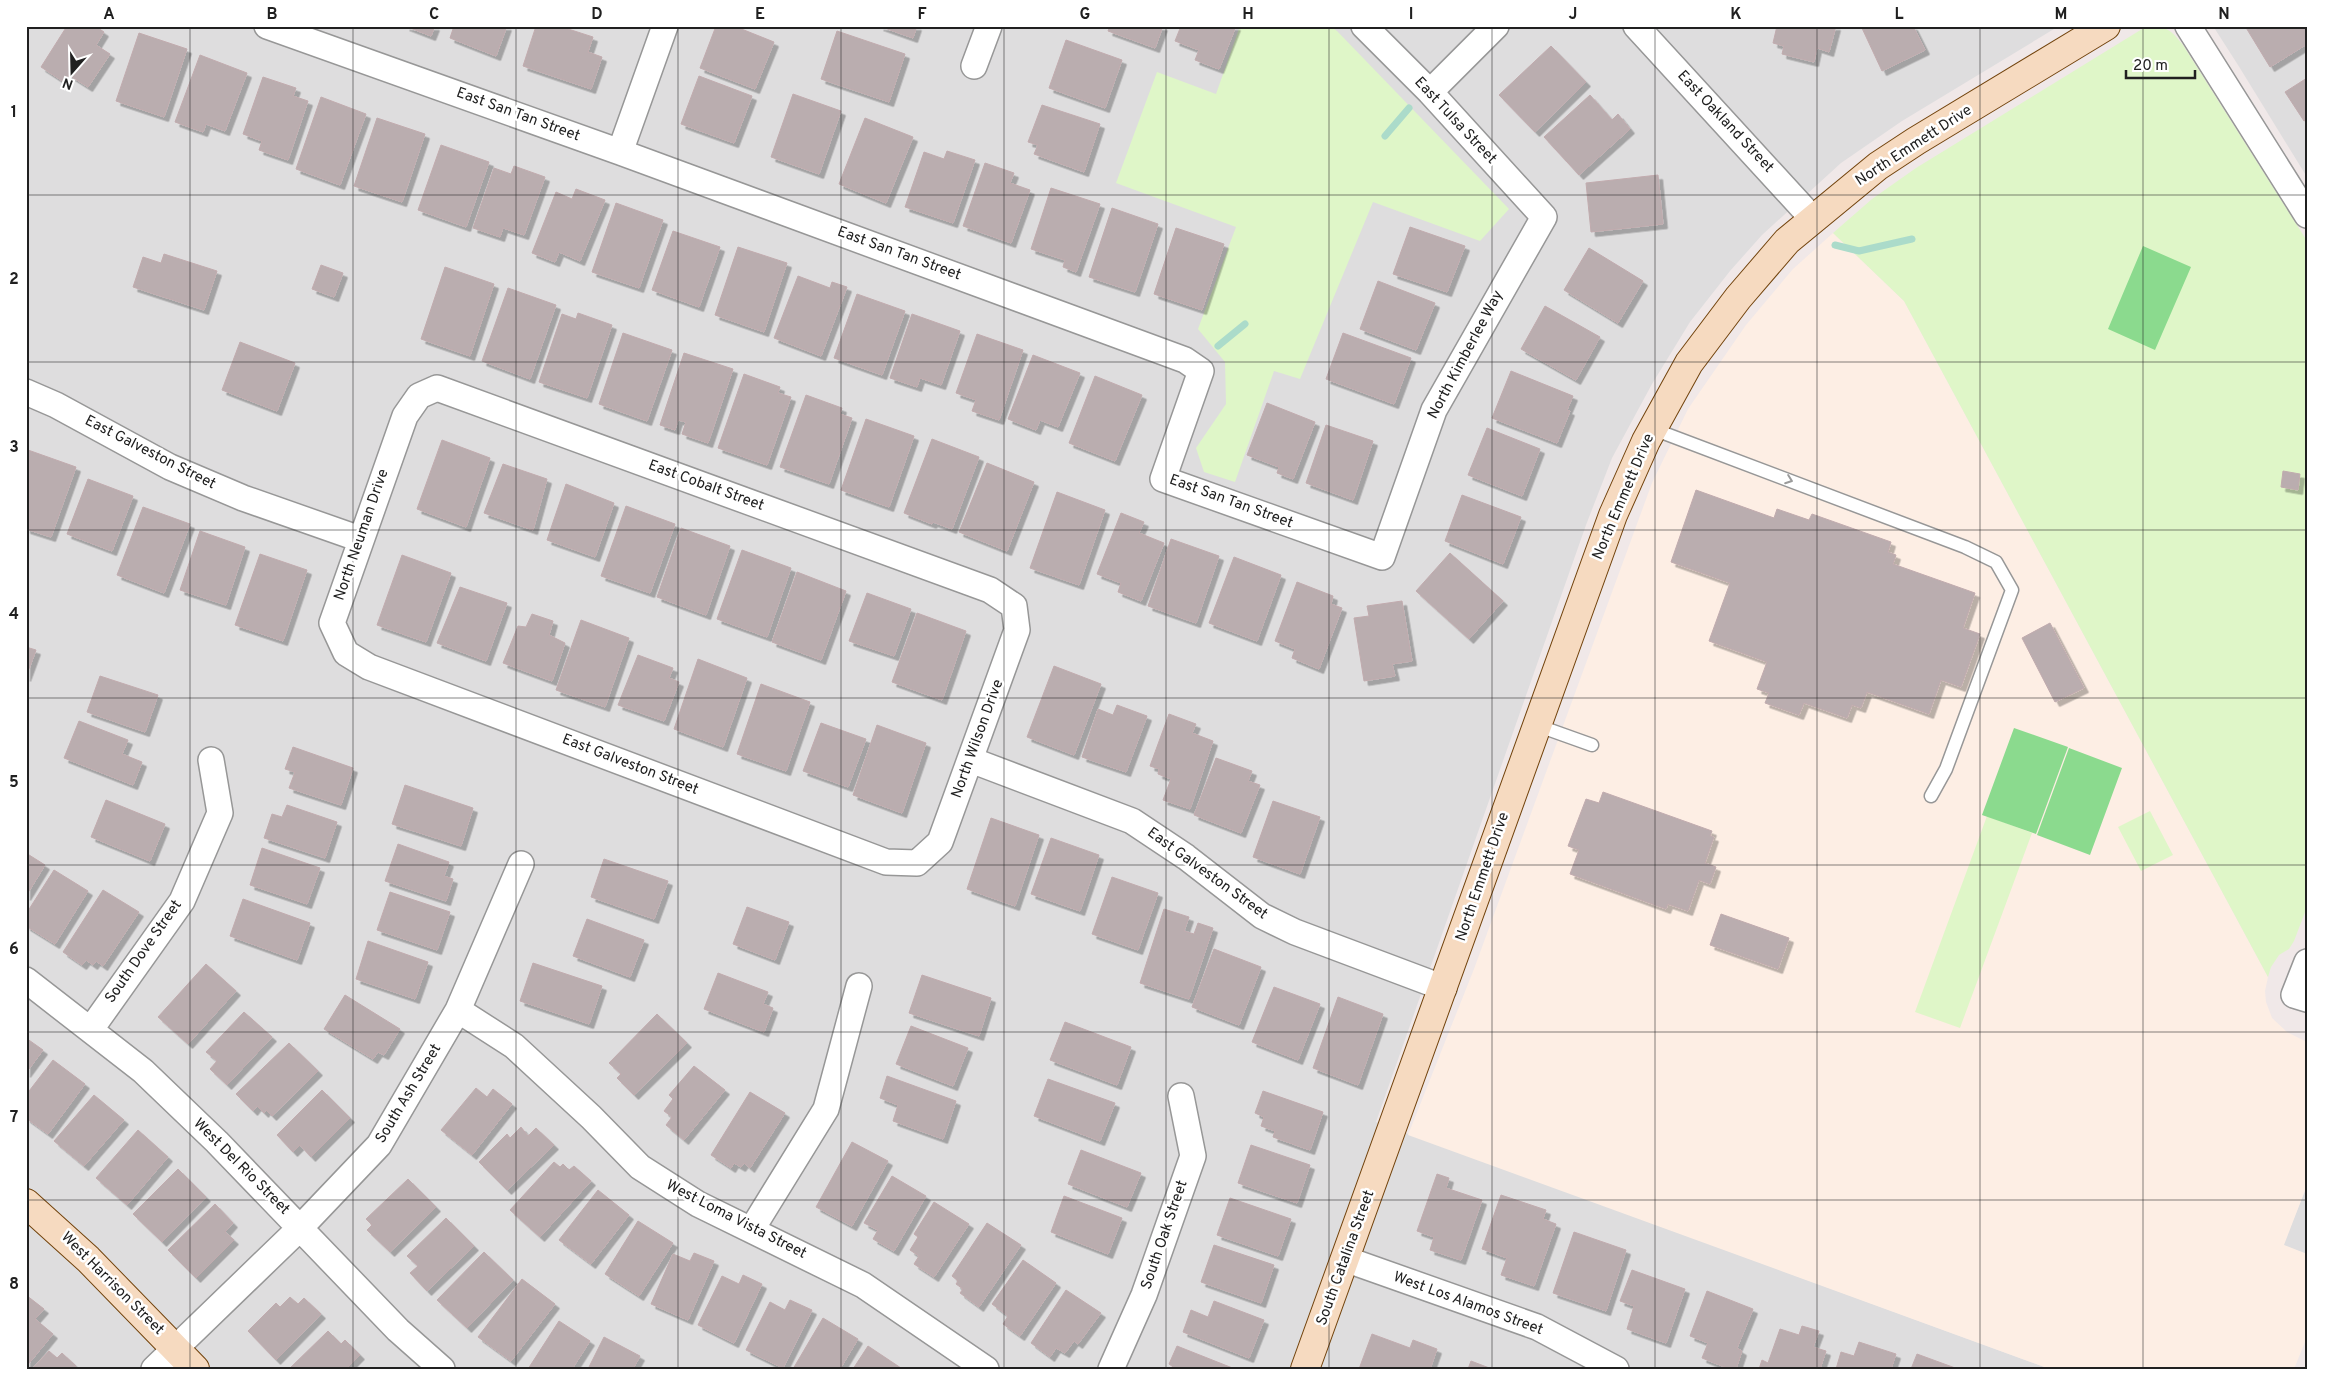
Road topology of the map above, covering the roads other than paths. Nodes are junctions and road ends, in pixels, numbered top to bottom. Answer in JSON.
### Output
{"nodes":[{"id":1,"x":267,"y":26,"type":"edge"},
{"id":2,"x":665,"y":26,"type":"edge"},
{"id":3,"x":989,"y":26,"type":"edge"},
{"id":4,"x":1364,"y":26,"type":"edge"},
{"id":5,"x":1496,"y":26,"type":"edge"},
{"id":6,"x":1636,"y":26,"type":"edge"},
{"id":7,"x":2106,"y":26,"type":"edge"},
{"id":8,"x":2188,"y":26,"type":"edge"},
{"id":9,"x":974,"y":66,"type":"dead end"},
{"id":10,"x":1430,"y":92,"type":"junction"},
{"id":11,"x":620,"y":152,"type":"junction"},
{"id":12,"x":2307,"y":216,"type":"edge"},
{"id":13,"x":1544,"y":217,"type":"joint"},
{"id":14,"x":1813,"y":219,"type":"junction"},
{"id":15,"x":26,"y":392,"type":"edge"},
{"id":16,"x":405,"y":416,"type":"joint"},
{"id":17,"x":1653,"y":429,"type":"junction"},
{"id":18,"x":360,"y":540,"type":"junction"},
{"id":19,"x":1382,"y":557,"type":"joint"},
{"id":20,"x":1014,"y":606,"type":"joint"},
{"id":21,"x":346,"y":653,"type":"joint"},
{"id":22,"x":1536,"y":725,"type":"junction"},
{"id":23,"x":1592,"y":745,"type":"dead end"},
{"id":24,"x":211,"y":760,"type":"dead end"},
{"id":25,"x":971,"y":760,"type":"junction"},
{"id":26,"x":1931,"y":796,"type":"dead end"},
{"id":27,"x":917,"y":862,"type":"joint"},
{"id":28,"x":521,"y":864,"type":"dead end"},
{"id":29,"x":2307,"y":962,"type":"edge"},
{"id":30,"x":26,"y":980,"type":"edge"},
{"id":31,"x":859,"y":986,"type":"dead end"},
{"id":32,"x":1444,"y":988,"type":"junction"},
{"id":33,"x":2301,"y":997,"type":"edge"},
{"id":34,"x":458,"y":1010,"type":"junction"},
{"id":35,"x":91,"y":1029,"type":"junction"},
{"id":36,"x":1181,"y":1096,"type":"dead end"},
{"id":37,"x":1386,"y":1147,"type":"joint"},
{"id":38,"x":26,"y":1202,"type":"edge"},
{"id":39,"x":300,"y":1228,"type":"junction"},
{"id":40,"x":752,"y":1229,"type":"junction"},
{"id":41,"x":1345,"y":1259,"type":"junction"},
{"id":42,"x":175,"y":1348,"type":"junction"},
{"id":43,"x":154,"y":1369,"type":"edge"},
{"id":44,"x":195,"y":1369,"type":"edge"},
{"id":45,"x":442,"y":1369,"type":"edge"},
{"id":46,"x":986,"y":1369,"type":"edge"},
{"id":47,"x":1111,"y":1369,"type":"edge"},
{"id":48,"x":1305,"y":1369,"type":"edge"},
{"id":49,"x":1616,"y":1369,"type":"edge"}],
"edges":[{"from":1,"to":11,"type":"street","name":"East San Tan Street"},
{"from":2,"to":11,"type":"street"},
{"from":3,"to":9,"type":"street"},
{"from":4,"to":10,"type":"street","name":"East Tulsa Street"},
{"from":5,"to":10,"type":"street"},
{"from":6,"to":14,"type":"street","name":"East Oakland Street"},
{"from":7,"to":14,"type":"street","name":"North Emmett Drive"},
{"from":8,"to":12,"type":"street"},
{"from":10,"to":13,"type":"street","name":"East Tulsa Street"},
{"from":11,"to":19,"type":"street","name":"East San Tan Street"},
{"from":13,"to":19,"type":"street","name":"North Kimberlee Way"},
{"from":14,"to":17,"type":"street","name":"North Emmett Drive"},
{"from":15,"to":18,"type":"street","name":"East Galveston Street"},
{"from":16,"to":18,"type":"street","name":"North Neuman Drive"},
{"from":16,"to":20,"type":"street","name":"East Cobalt Street"},
{"from":17,"to":22,"type":"street","name":"North Emmett Drive"},
{"from":17,"to":26,"type":"lane","one_way":true},
{"from":18,"to":21,"type":"street","name":"North Neuman Drive"},
{"from":20,"to":25,"type":"street","name":"North Wilson Drive"},
{"from":21,"to":27,"type":"street","name":"East Galveston Street"},
{"from":22,"to":23,"type":"lane"},
{"from":22,"to":32,"type":"street","name":"North Emmett Drive"},
{"from":24,"to":35,"type":"street","name":"South Dove Street"},
{"from":25,"to":27,"type":"street","name":"North Wilson Drive"},
{"from":25,"to":32,"type":"street","name":"East Galveston Street"},
{"from":28,"to":34,"type":"street","name":"South Ash Street"},
{"from":29,"to":33,"type":"street"},
{"from":30,"to":35,"type":"street","name":"West Del Rio Street"},
{"from":31,"to":40,"type":"street"},
{"from":32,"to":37,"type":"street","name":"North Emmett Drive"},
{"from":34,"to":39,"type":"street","name":"South Ash Street"},
{"from":34,"to":40,"type":"street","name":"West Loma Vista Street"},
{"from":35,"to":39,"type":"street","name":"West Del Rio Street"},
{"from":36,"to":47,"type":"street","name":"South Oak Street"},
{"from":37,"to":41,"type":"street","name":"South Catalina Street"},
{"from":38,"to":42,"type":"street","name":"West Harrison Street"},
{"from":39,"to":42,"type":"street","name":"South Ash Street"},
{"from":39,"to":45,"type":"street","name":"West Del Rio Street"},
{"from":40,"to":46,"type":"street","name":"West Loma Vista Street"},
{"from":41,"to":48,"type":"street","name":"South Catalina Street"},
{"from":41,"to":49,"type":"street","name":"West Los Alamos Street"},
{"from":42,"to":43,"type":"street","name":"South Ash Street"},
{"from":42,"to":44,"type":"street","name":"West Harrison Street"}]}
